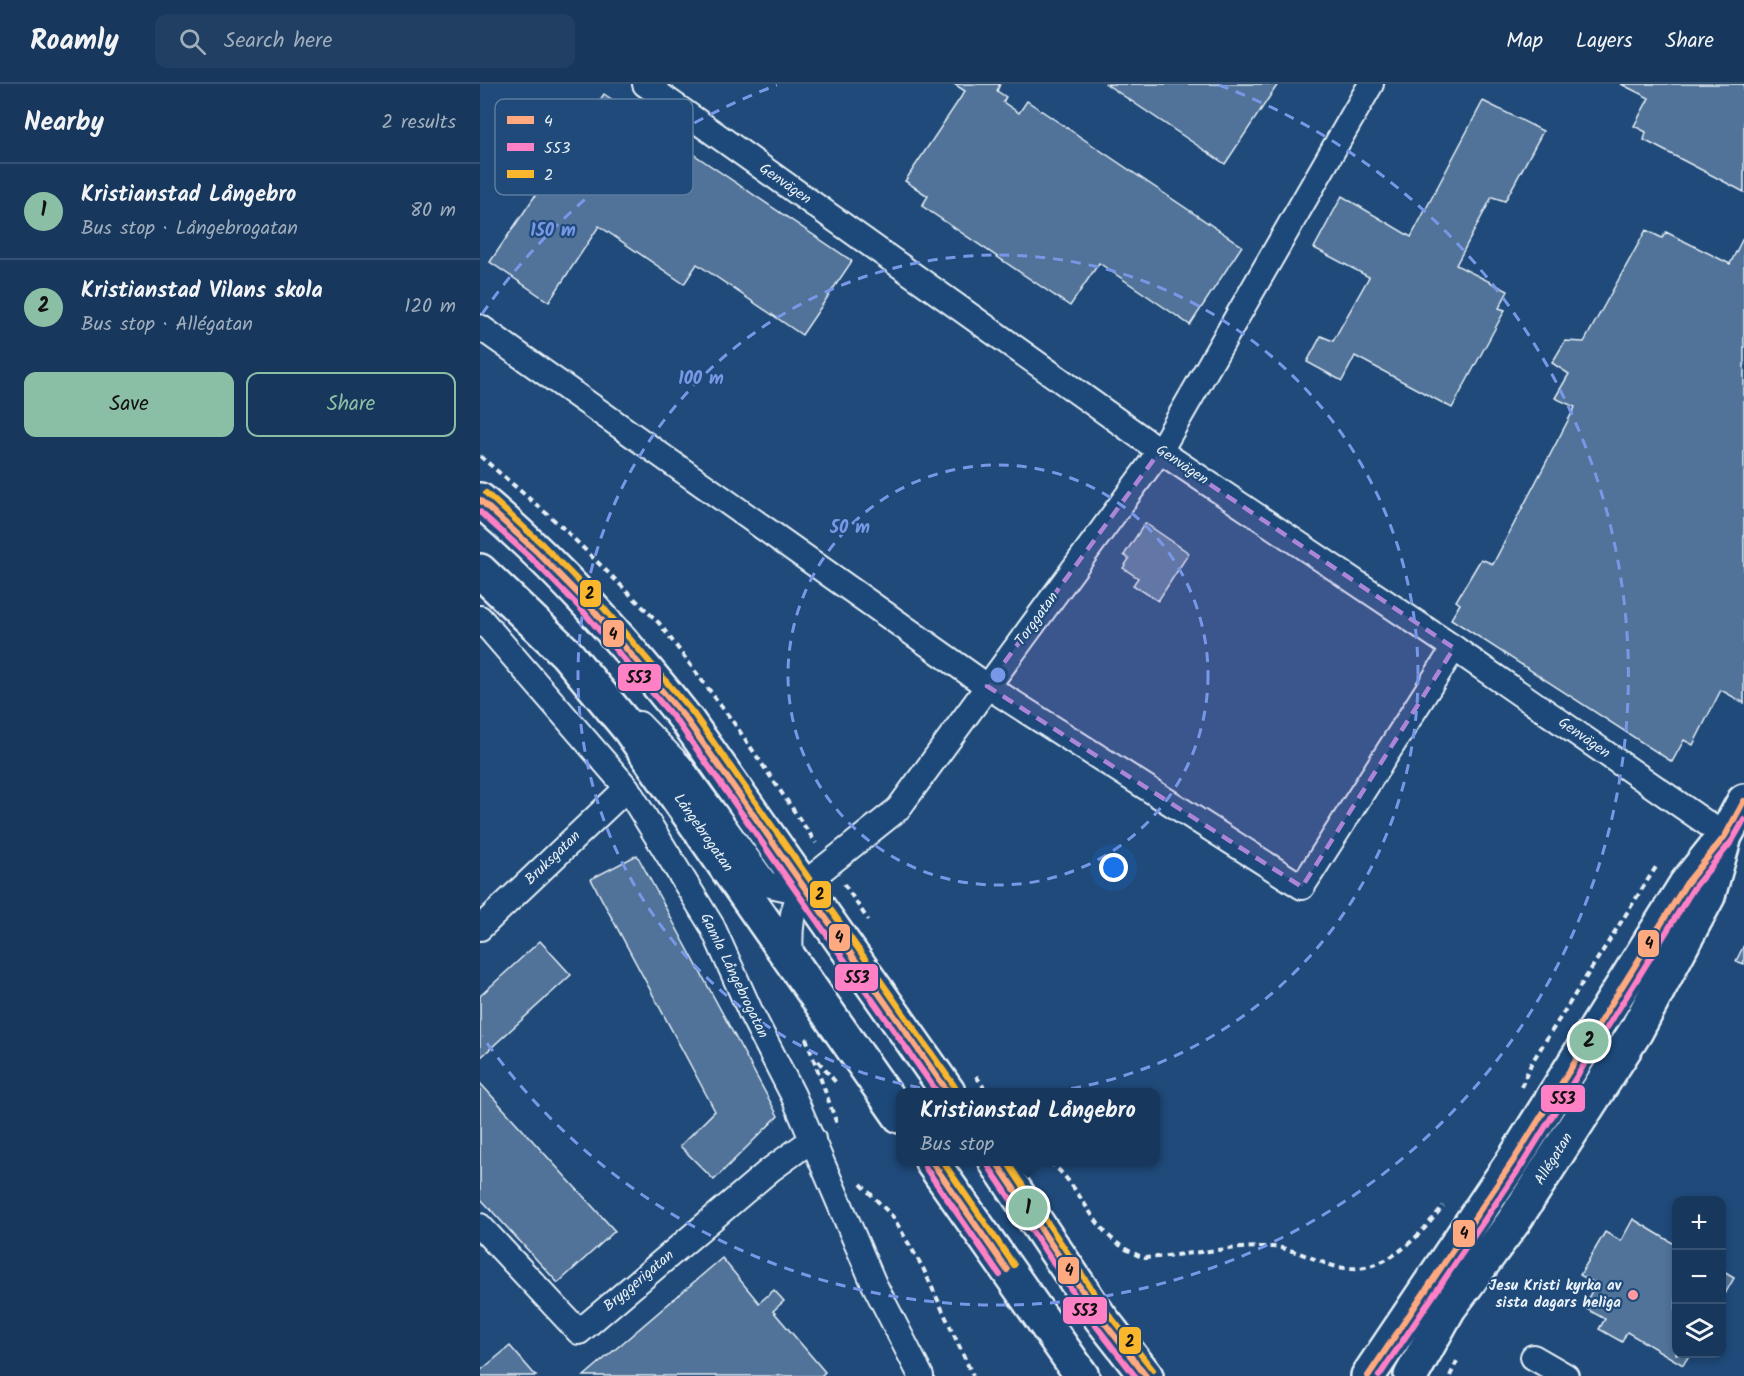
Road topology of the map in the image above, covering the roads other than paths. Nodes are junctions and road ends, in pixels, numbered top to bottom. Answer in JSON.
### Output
{"nodes":[{"id":1,"x":645,"y":84,"type":"edge"},
{"id":2,"x":1371,"y":84,"type":"edge"},
{"id":3,"x":666,"y":99,"type":"edge"},
{"id":4,"x":693,"y":118,"type":"edge"},
{"id":5,"x":480,"y":327,"type":"edge"},
{"id":6,"x":1160,"y":451,"type":"junction"},
{"id":7,"x":480,"y":500,"type":"edge"},
{"id":8,"x":493,"y":515,"type":"edge"},
{"id":9,"x":480,"y":571,"type":"edge"},
{"id":10,"x":480,"y":618,"type":"edge"},
{"id":11,"x":1454,"y":648,"type":"junction"},
{"id":12,"x":987,"y":686,"type":"junction"},
{"id":13,"x":597,"y":688,"type":"junction"},
{"id":14,"x":627,"y":788,"type":"junction"},
{"id":15,"x":1744,"y":801,"type":"edge"},
{"id":16,"x":1725,"y":836,"type":"junction"},
{"id":17,"x":804,"y":884,"type":"junction"},
{"id":18,"x":480,"y":928,"type":"edge"},
{"id":19,"x":791,"y":958,"type":"junction"},
{"id":20,"x":945,"y":1088,"type":"edge"},
{"id":21,"x":896,"y":1110,"type":"edge"},
{"id":22,"x":813,"y":1139,"type":"junction"},
{"id":23,"x":935,"y":1166,"type":"edge"},
{"id":24,"x":999,"y":1166,"type":"edge"},
{"id":25,"x":480,"y":1226,"type":"edge"},
{"id":26,"x":1533,"y":1357,"type":"dead end"},
{"id":27,"x":921,"y":1376,"type":"edge"},
{"id":28,"x":1082,"y":1376,"type":"edge"},
{"id":29,"x":1146,"y":1376,"type":"edge"},
{"id":30,"x":1368,"y":1376,"type":"edge"},
{"id":31,"x":1411,"y":1376,"type":"edge"},
{"id":32,"x":1566,"y":1376,"type":"edge"}],
"edges":[{"from":1,"to":3,"type":"street","name":"Genvägen"},
{"from":2,"to":6,"type":"street","name":"Torggatan"},
{"from":4,"to":6,"type":"street","name":"Genvägen"},
{"from":5,"to":12,"type":"street"},
{"from":6,"to":11,"type":"street","name":"Genvägen"},
{"from":6,"to":12,"type":"street","name":"Torggatan"},
{"from":7,"to":8,"type":"main road"},
{"from":8,"to":17,"type":"main road"},
{"from":9,"to":13,"type":"main road","name":"Långebrogatan"},
{"from":10,"to":14,"type":"street","name":"Gamla Långebrogatan"},
{"from":11,"to":12,"type":"street"},
{"from":11,"to":16,"type":"street","name":"Genvägen"},
{"from":12,"to":17,"type":"street","name":"Torggatan"},
{"from":13,"to":17,"type":"street"},
{"from":13,"to":19,"type":"main road","name":"Långebrogatan"},
{"from":14,"to":18,"type":"street","name":"Bruksgatan"},
{"from":14,"to":22,"type":"street","name":"Gamla Långebrogatan"},
{"from":15,"to":16,"type":"main road","name":"Allégatan"},
{"from":16,"to":30,"type":"main road","name":"Allégatan"},
{"from":16,"to":31,"type":"main road","name":"Allégatan"},
{"from":17,"to":19,"type":"street"},
{"from":17,"to":20,"type":"main road"},
{"from":19,"to":21,"type":"main road","name":"Långebrogatan"},
{"from":22,"to":25,"type":"street","name":"Bryggerigatan"},
{"from":22,"to":27,"type":"street","name":"Gamla Långebrogatan"},
{"from":23,"to":28,"type":"main road"},
{"from":24,"to":29,"type":"main road"},
{"from":26,"to":32,"type":"street"}]}
